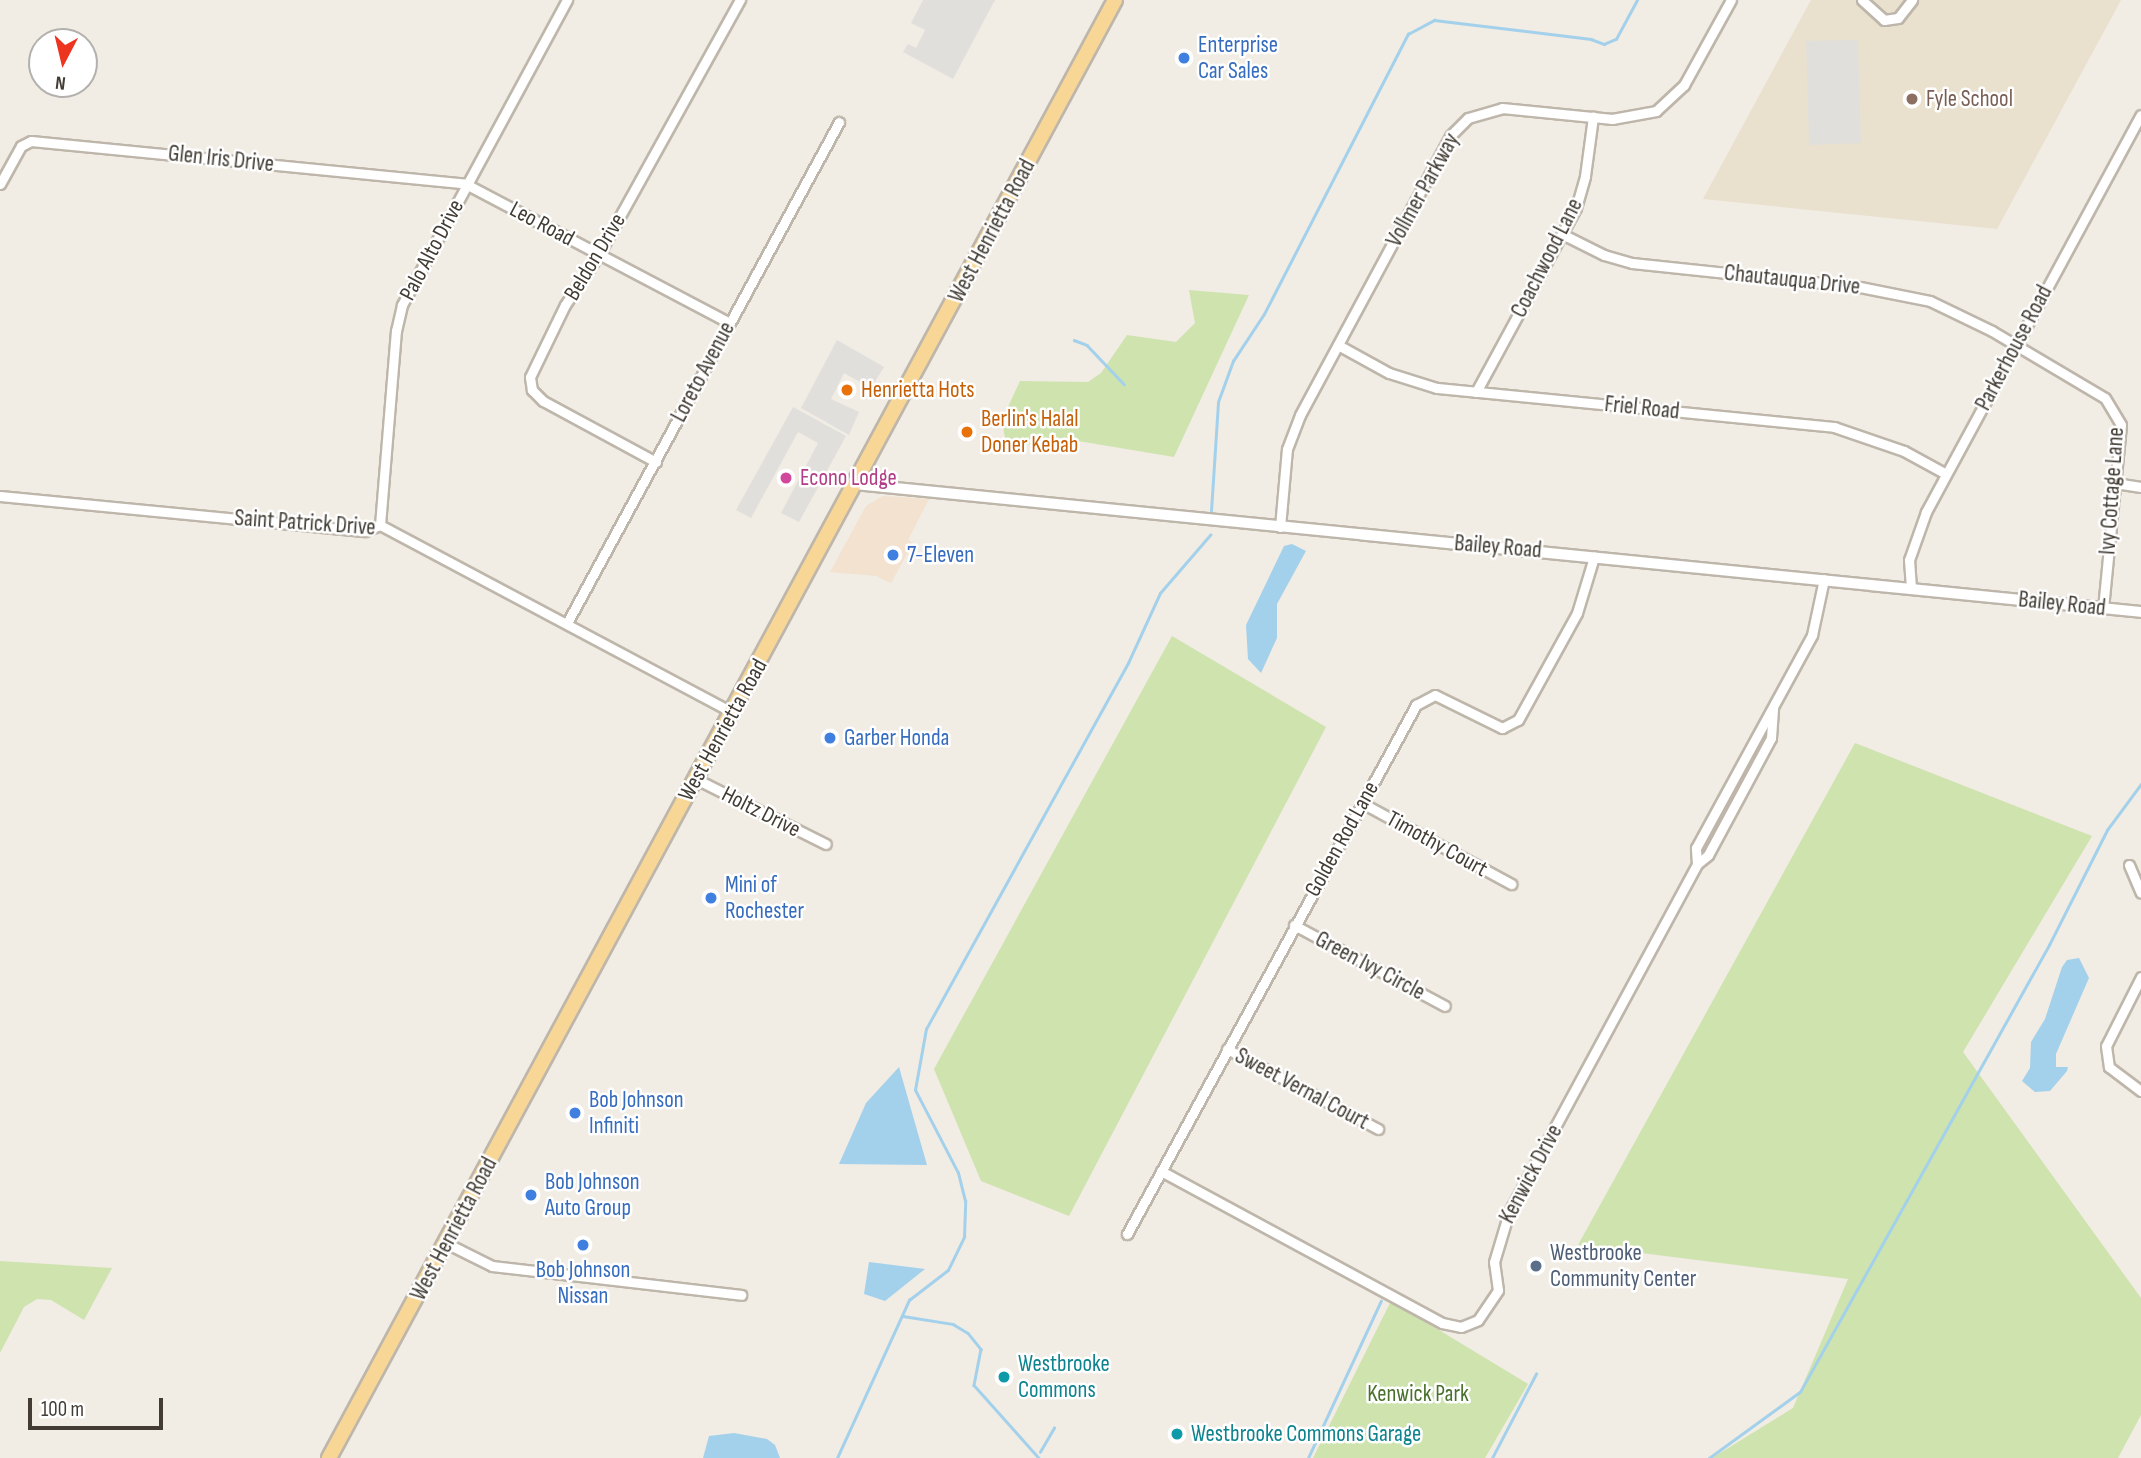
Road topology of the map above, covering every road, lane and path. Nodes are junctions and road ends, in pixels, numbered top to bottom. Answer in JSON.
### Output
{"nodes":[{"id":1,"x":567,"y":0,"type":"edge"},
{"id":2,"x":740,"y":0,"type":"edge"},
{"id":3,"x":1115,"y":0,"type":"edge"},
{"id":4,"x":1731,"y":0,"type":"edge"},
{"id":5,"x":1862,"y":0,"type":"edge"},
{"id":6,"x":1912,"y":0,"type":"edge"},
{"id":7,"x":2141,"y":115,"type":"edge"},
{"id":8,"x":1593,"y":117,"type":"junction"},
{"id":9,"x":839,"y":122,"type":"dead end"},
{"id":10,"x":0,"y":184,"type":"edge"},
{"id":11,"x":466,"y":184,"type":"junction"},
{"id":12,"x":1562,"y":234,"type":"junction"},
{"id":13,"x":599,"y":254,"type":"junction"},
{"id":14,"x":730,"y":323,"type":"junction"},
{"id":15,"x":1338,"y":345,"type":"junction"},
{"id":16,"x":2016,"y":345,"type":"junction"},
{"id":17,"x":1476,"y":392,"type":"junction"},
{"id":18,"x":656,"y":462,"type":"junction"},
{"id":19,"x":1946,"y":474,"type":"junction"},
{"id":20,"x":2115,"y":483,"type":"junction"},
{"id":21,"x":855,"y":484,"type":"junction"},
{"id":22,"x":2141,"y":487,"type":"edge"},
{"id":23,"x":0,"y":496,"type":"edge"},
{"id":24,"x":380,"y":525,"type":"junction"},
{"id":25,"x":1280,"y":527,"type":"junction"},
{"id":26,"x":1594,"y":556,"type":"junction"},
{"id":27,"x":1825,"y":579,"type":"junction"},
{"id":28,"x":1911,"y":587,"type":"junction"},
{"id":29,"x":2103,"y":608,"type":"junction"},
{"id":30,"x":2141,"y":612,"type":"edge"},
{"id":31,"x":567,"y":623,"type":"junction"},
{"id":32,"x":1773,"y":708,"type":"junction"},
{"id":33,"x":734,"y":713,"type":"junction"},
{"id":34,"x":696,"y":779,"type":"junction"},
{"id":35,"x":1362,"y":803,"type":"junction"},
{"id":36,"x":826,"y":844,"type":"dead end"},
{"id":37,"x":1697,"y":864,"type":"junction"},
{"id":38,"x":2129,"y":865,"type":"dead end"},
{"id":39,"x":1511,"y":884,"type":"dead end"},
{"id":40,"x":2141,"y":893,"type":"edge"},
{"id":41,"x":1294,"y":925,"type":"junction"},
{"id":42,"x":2141,"y":977,"type":"edge"},
{"id":43,"x":1445,"y":1006,"type":"dead end"},
{"id":44,"x":1227,"y":1049,"type":"junction"},
{"id":45,"x":2141,"y":1091,"type":"edge"},
{"id":46,"x":1378,"y":1129,"type":"dead end"},
{"id":47,"x":1161,"y":1171,"type":"junction"},
{"id":48,"x":1127,"y":1234,"type":"dead end"},
{"id":49,"x":446,"y":1243,"type":"junction"},
{"id":50,"x":741,"y":1295,"type":"dead end"},
{"id":51,"x":329,"y":1458,"type":"edge"}],
"edges":[{"from":1,"to":11,"type":"street","name":"Palo Alto Drive"},
{"from":2,"to":13,"type":"street","name":"Beldon Drive"},
{"from":3,"to":21,"type":"main road","name":"West Henrietta Road"},
{"from":4,"to":8,"type":"street","name":"Vollmer Parkway"},
{"from":5,"to":6,"type":"street"},
{"from":7,"to":16,"type":"street","name":"Parkerhouse Road"},
{"from":8,"to":12,"type":"street","name":"Coachwood Lane"},
{"from":8,"to":15,"type":"street","name":"Vollmer Parkway"},
{"from":9,"to":14,"type":"street","name":"Loreto Avenue"},
{"from":10,"to":11,"type":"street","name":"Glen Iris Drive"},
{"from":11,"to":13,"type":"street","name":"Leo Road"},
{"from":11,"to":24,"type":"street","name":"Palo Alto Drive"},
{"from":12,"to":16,"type":"street","name":"Chautauqua Drive"},
{"from":12,"to":17,"type":"street","name":"Coachwood Lane"},
{"from":13,"to":14,"type":"street","name":"Leo Road"},
{"from":13,"to":18,"type":"street","name":"Beldon Drive"},
{"from":14,"to":18,"type":"street","name":"Loreto Avenue"},
{"from":15,"to":17,"type":"street","name":"Friel Road"},
{"from":15,"to":25,"type":"street","name":"Vollmer Parkway"},
{"from":16,"to":19,"type":"street","name":"Parkerhouse Road"},
{"from":16,"to":20,"type":"street","name":"Ivy Cottage Lane"},
{"from":17,"to":19,"type":"street","name":"Friel Road"},
{"from":18,"to":31,"type":"street","name":"Loreto Avenue"},
{"from":19,"to":28,"type":"street","name":"Parkerhouse Road"},
{"from":20,"to":22,"type":"street"},
{"from":20,"to":29,"type":"street","name":"Ivy Cottage Lane"},
{"from":21,"to":25,"type":"street","name":"Bailey Road"},
{"from":21,"to":33,"type":"main road","name":"West Henrietta Road"},
{"from":23,"to":24,"type":"street","name":"Saint Patrick Drive"},
{"from":24,"to":31,"type":"street","name":"Saint Patrick Drive"},
{"from":25,"to":26,"type":"street","name":"Bailey Road"},
{"from":26,"to":27,"type":"street","name":"Bailey Road"},
{"from":26,"to":35,"type":"street","name":"Golden Rod Lane"},
{"from":27,"to":28,"type":"street","name":"Bailey Road"},
{"from":27,"to":32,"type":"street","name":"Kenwick Drive"},
{"from":28,"to":29,"type":"street","name":"Bailey Road"},
{"from":29,"to":30,"type":"street","name":"Bailey Road"},
{"from":31,"to":33,"type":"street","name":"Saint Patrick Drive"},
{"from":32,"to":37,"type":"street","name":"Kenwick Drive"},
{"from":32,"to":37,"type":"street","name":"Kenwick Drive"},
{"from":33,"to":34,"type":"main road","name":"West Henrietta Road"},
{"from":34,"to":36,"type":"street","name":"Holtz Drive"},
{"from":34,"to":49,"type":"main road","name":"West Henrietta Road"},
{"from":35,"to":39,"type":"street","name":"Timothy Court"},
{"from":35,"to":41,"type":"street","name":"Golden Rod Lane"},
{"from":37,"to":47,"type":"street","name":"Kenwick Drive"},
{"from":38,"to":40,"type":"street"},
{"from":41,"to":43,"type":"street","name":"Green Ivy Circle"},
{"from":41,"to":44,"type":"street","name":"Golden Rod Lane"},
{"from":42,"to":45,"type":"street"},
{"from":44,"to":46,"type":"street","name":"Sweet Vernal Court"},
{"from":44,"to":47,"type":"street","name":"Golden Rod Lane"},
{"from":47,"to":48,"type":"street","name":"Golden Rod Lane"},
{"from":49,"to":50,"type":"street"},
{"from":49,"to":51,"type":"main road","name":"West Henrietta Road"}]}
